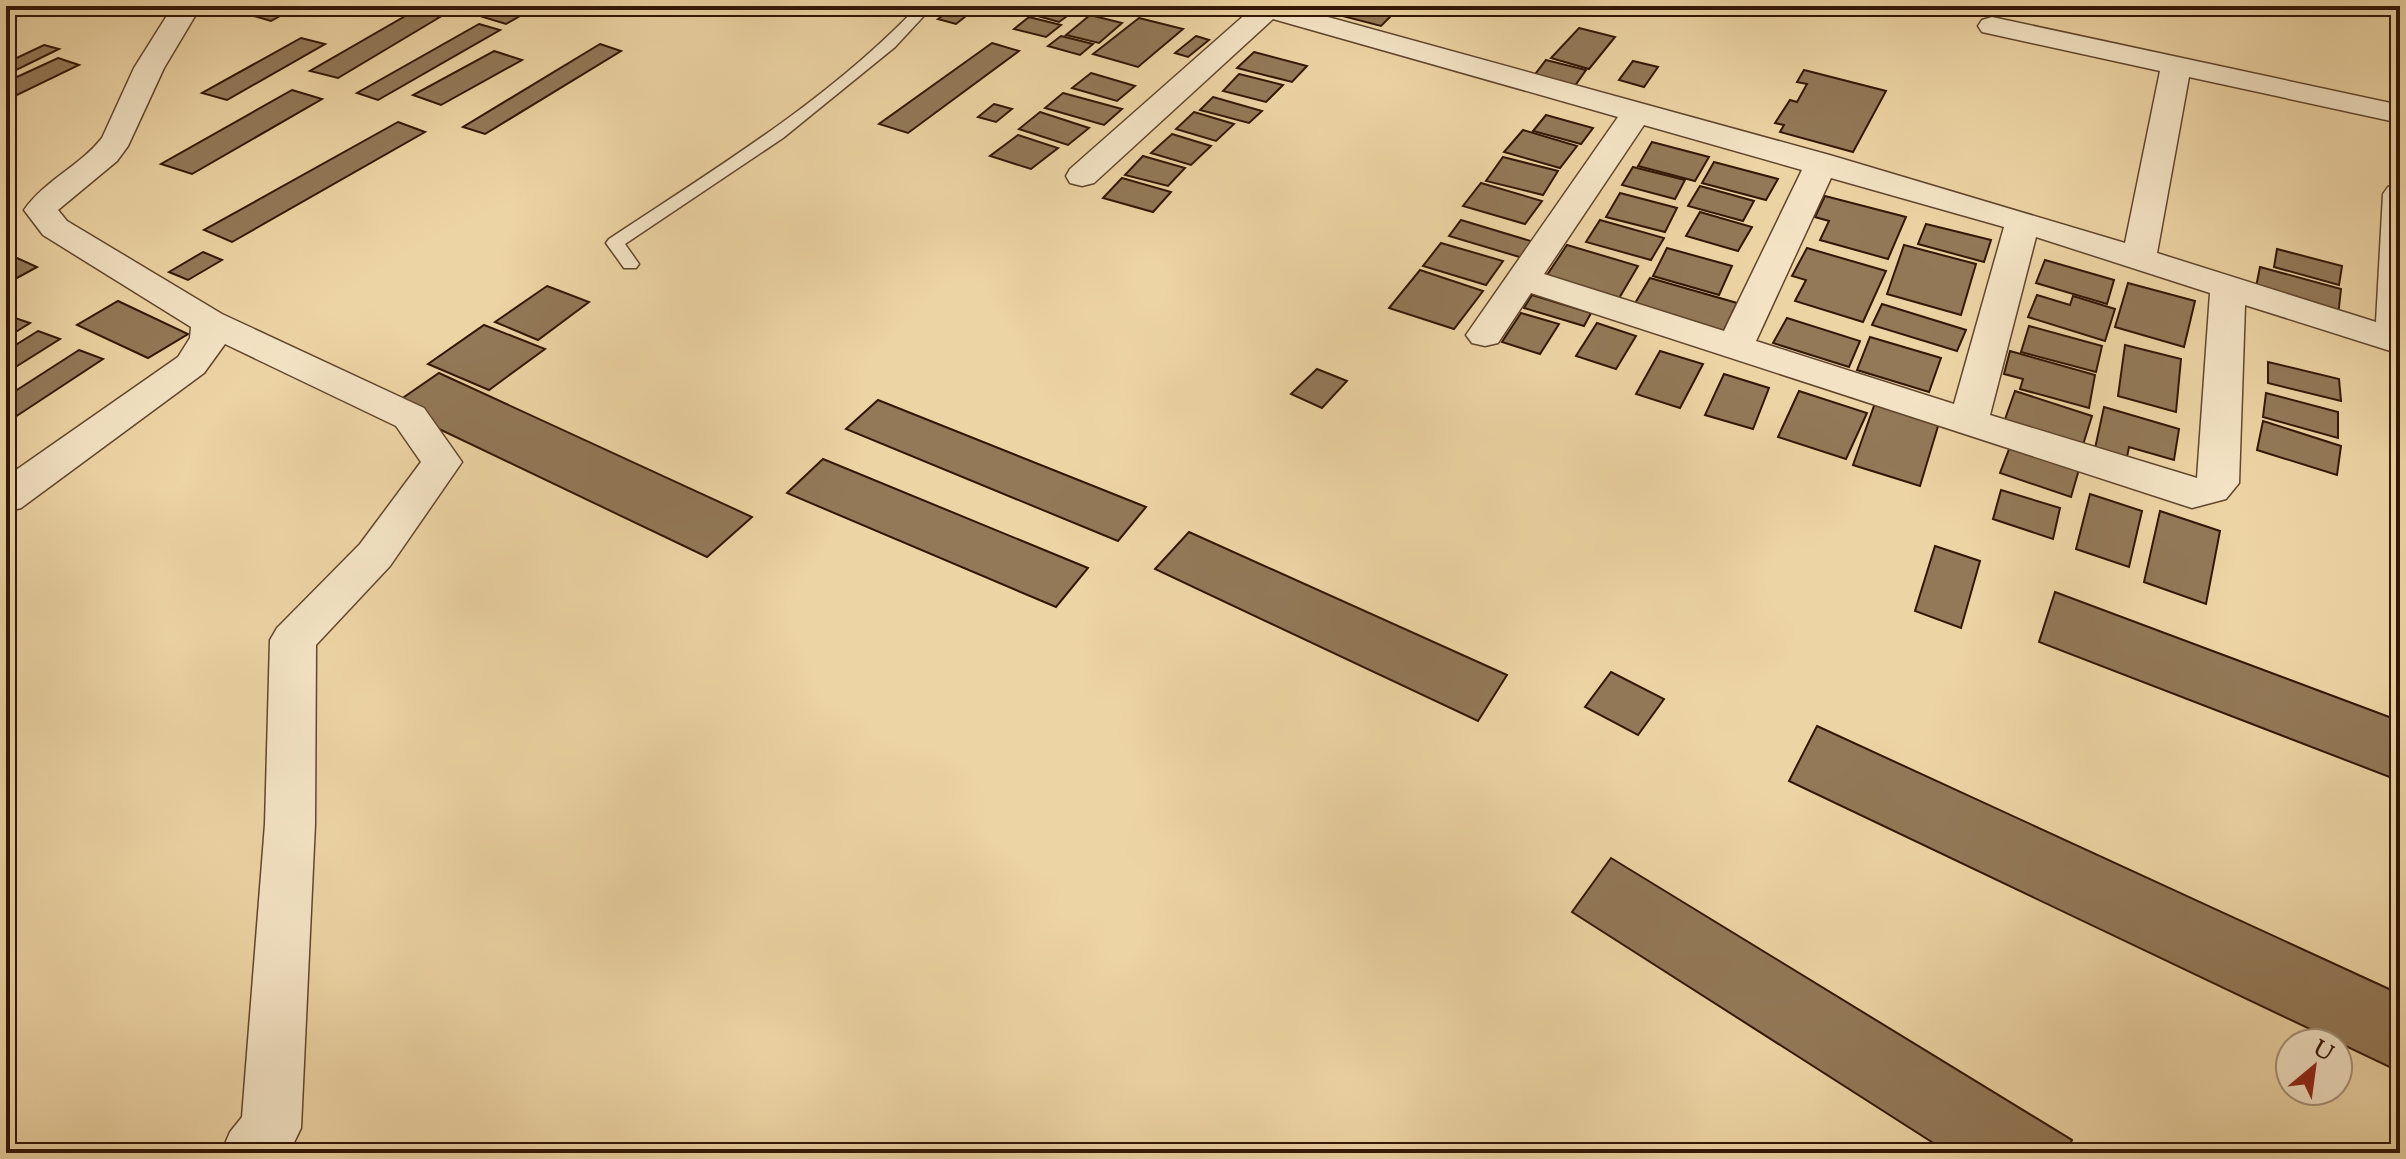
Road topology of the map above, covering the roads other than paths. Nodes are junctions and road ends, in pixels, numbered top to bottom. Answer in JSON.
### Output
{"nodes":[{"id":1,"x":187,"y":6,"type":"edge"},
{"id":2,"x":926,"y":6,"type":"edge"},
{"id":3,"x":1263,"y":8,"type":"edge"},
{"id":4,"x":1992,"y":26,"type":"dead end"},
{"id":5,"x":2176,"y":66,"type":"junction"},
{"id":6,"x":1638,"y":111,"type":"junction"},
{"id":7,"x":2400,"y":114,"type":"edge"},
{"id":8,"x":1822,"y":163,"type":"junction"},
{"id":9,"x":1082,"y":176,"type":"dead end"},
{"id":10,"x":2400,"y":194,"type":"edge"},
{"id":11,"x":2023,"y":222,"type":"junction"},
{"id":12,"x":2139,"y":258,"type":"junction"},
{"id":13,"x":630,"y":264,"type":"dead end"},
{"id":14,"x":1523,"y":279,"type":"junction"},
{"id":15,"x":2228,"y":286,"type":"junction"},
{"id":16,"x":209,"y":322,"type":"junction"},
{"id":17,"x":1485,"y":335,"type":"dead end"},
{"id":18,"x":2397,"y":340,"type":"edge"},
{"id":19,"x":1735,"y":347,"type":"junction"},
{"id":20,"x":1969,"y":421,"type":"junction"},
{"id":21,"x":6,"y":498,"type":"edge"},
{"id":22,"x":251,"y":1153,"type":"edge"}],
"edges":[{"from":1,"to":16,"type":"street"},
{"from":2,"to":13,"type":"lane"},
{"from":3,"to":6,"type":"street"},
{"from":3,"to":9,"type":"street"},
{"from":4,"to":5,"type":"street"},
{"from":5,"to":7,"type":"street"},
{"from":5,"to":12,"type":"street"},
{"from":6,"to":8,"type":"street"},
{"from":6,"to":14,"type":"street"},
{"from":8,"to":11,"type":"street"},
{"from":8,"to":19,"type":"street"},
{"from":10,"to":18,"type":"street"},
{"from":11,"to":12,"type":"street"},
{"from":11,"to":20,"type":"street"},
{"from":12,"to":15,"type":"street"},
{"from":14,"to":17,"type":"street"},
{"from":14,"to":19,"type":"street"},
{"from":15,"to":18,"type":"street"},
{"from":15,"to":20,"type":"street"},
{"from":16,"to":21,"type":"street"},
{"from":16,"to":22,"type":"street"},
{"from":19,"to":20,"type":"street"}]}
